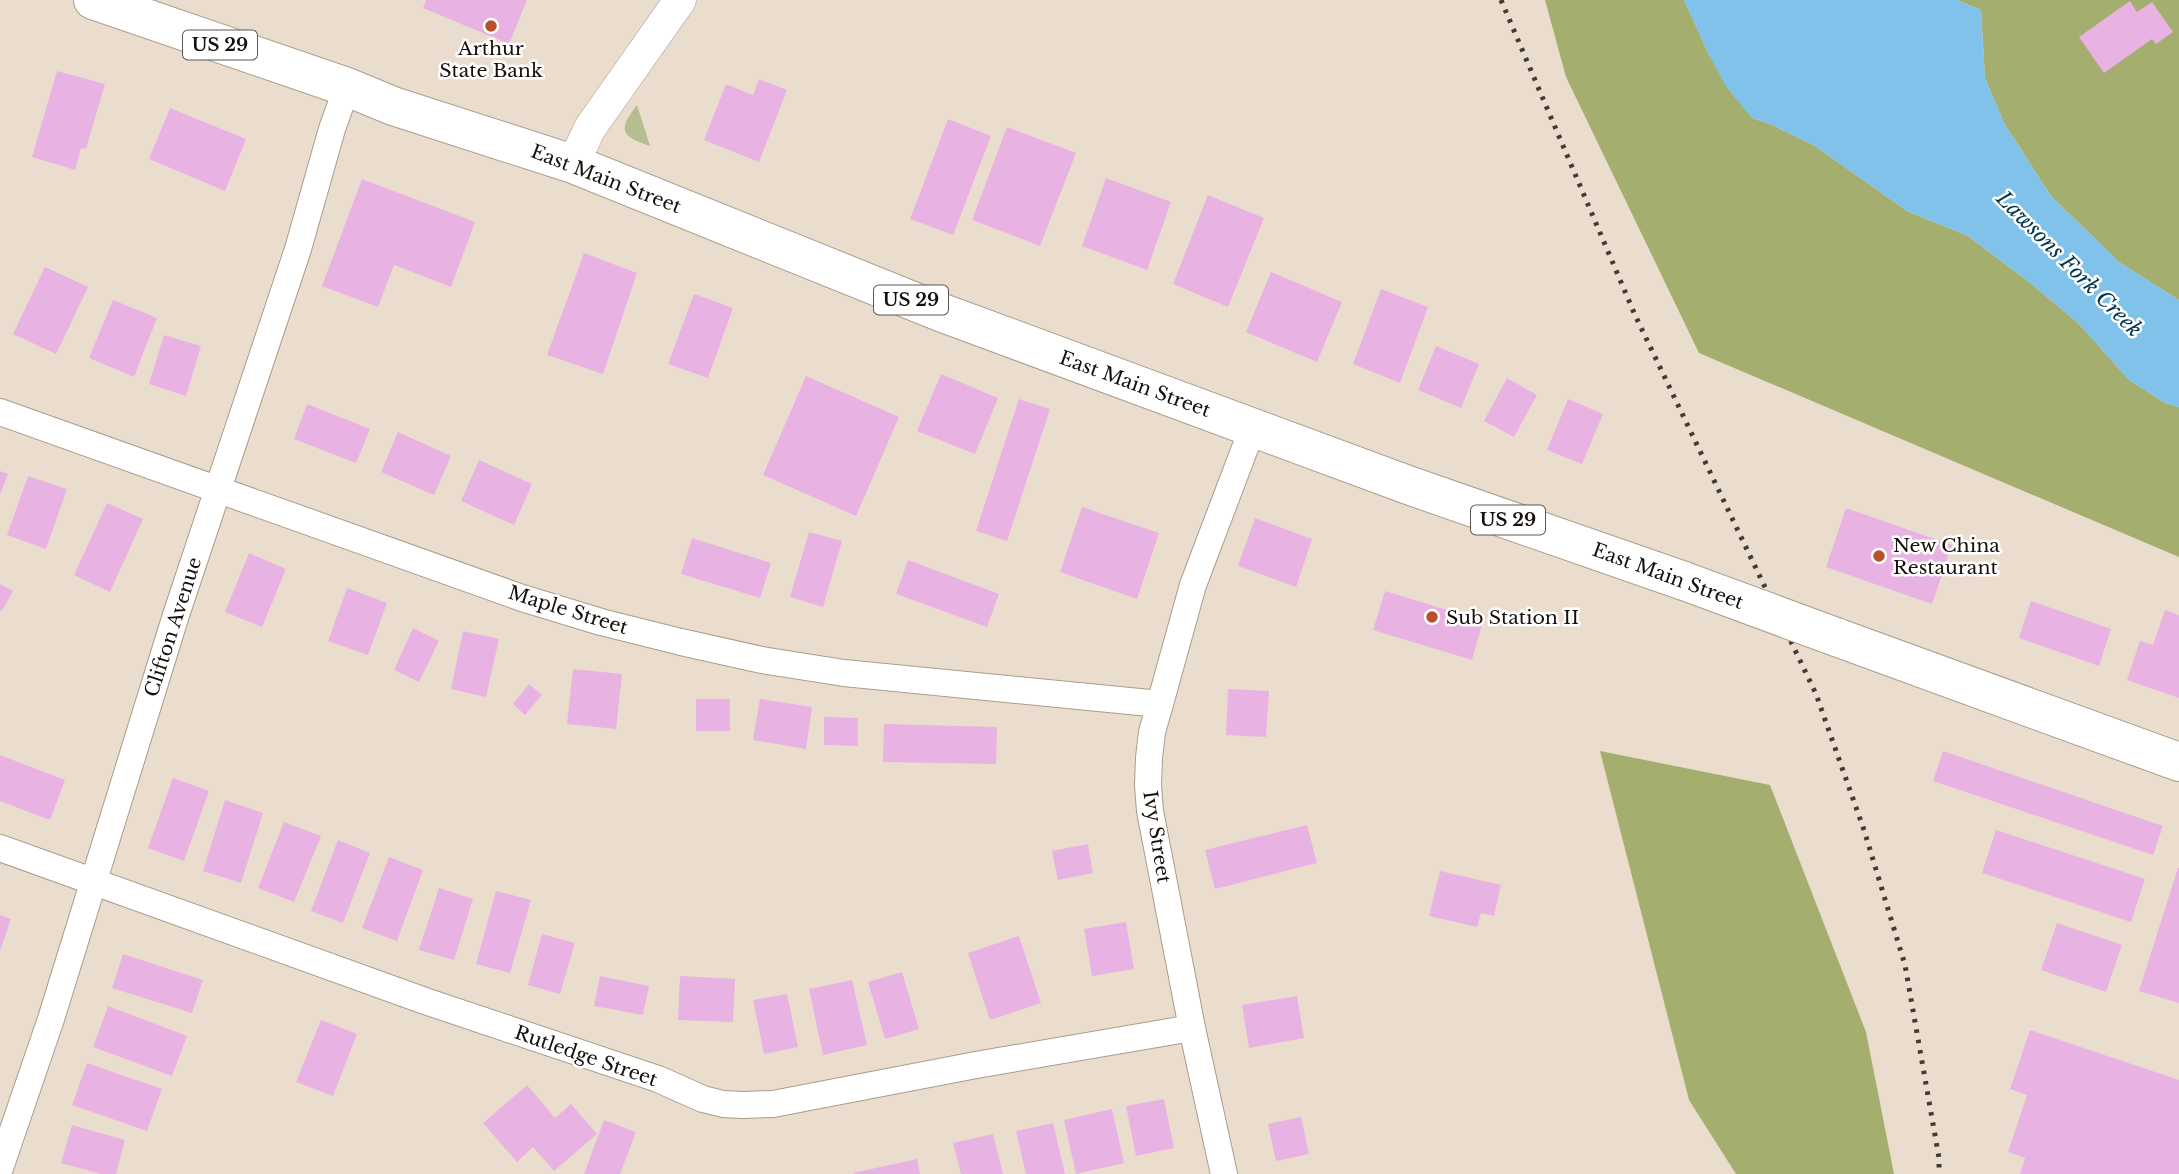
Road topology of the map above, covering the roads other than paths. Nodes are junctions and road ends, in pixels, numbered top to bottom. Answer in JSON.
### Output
{"nodes":[{"id":1,"x":93,"y":0,"type":"edge"},
{"id":2,"x":680,"y":0,"type":"edge"},
{"id":3,"x":347,"y":87,"type":"junction"},
{"id":4,"x":573,"y":164,"type":"junction"},
{"id":5,"x":0,"y":412,"type":"edge"},
{"id":6,"x":1254,"y":428,"type":"junction"},
{"id":7,"x":218,"y":490,"type":"junction"},
{"id":8,"x":1160,"y":704,"type":"junction"},
{"id":9,"x":2179,"y":762,"type":"edge"},
{"id":10,"x":0,"y":848,"type":"edge"},
{"id":11,"x":93,"y":881,"type":"junction"},
{"id":12,"x":1192,"y":1027,"type":"junction"},
{"id":13,"x":0,"y":1168,"type":"edge"},
{"id":14,"x":1224,"y":1174,"type":"edge"}],
"edges":[{"from":1,"to":3,"type":"main road","name":"East Main Street","number":"US 29"},
{"from":2,"to":4,"type":"street"},
{"from":3,"to":4,"type":"main road","name":"East Main Street","number":"US 29"},
{"from":3,"to":7,"type":"street","name":"Clifton Avenue"},
{"from":4,"to":6,"type":"main road","name":"East Main Street","number":"US 29"},
{"from":5,"to":7,"type":"street","name":"Maple Street"},
{"from":6,"to":8,"type":"street","name":"Ivy Street"},
{"from":6,"to":9,"type":"main road","name":"East Main Street","number":"US 29","bridge":true},
{"from":7,"to":8,"type":"street","name":"Maple Street"},
{"from":7,"to":11,"type":"street","name":"Clifton Avenue"},
{"from":8,"to":12,"type":"street","name":"Ivy Street"},
{"from":10,"to":11,"type":"street","name":"Rutledge Street"},
{"from":11,"to":12,"type":"street","name":"Rutledge Street"},
{"from":11,"to":13,"type":"street","name":"Clifton Avenue"},
{"from":12,"to":14,"type":"street","name":"Ivy Street"}]}
